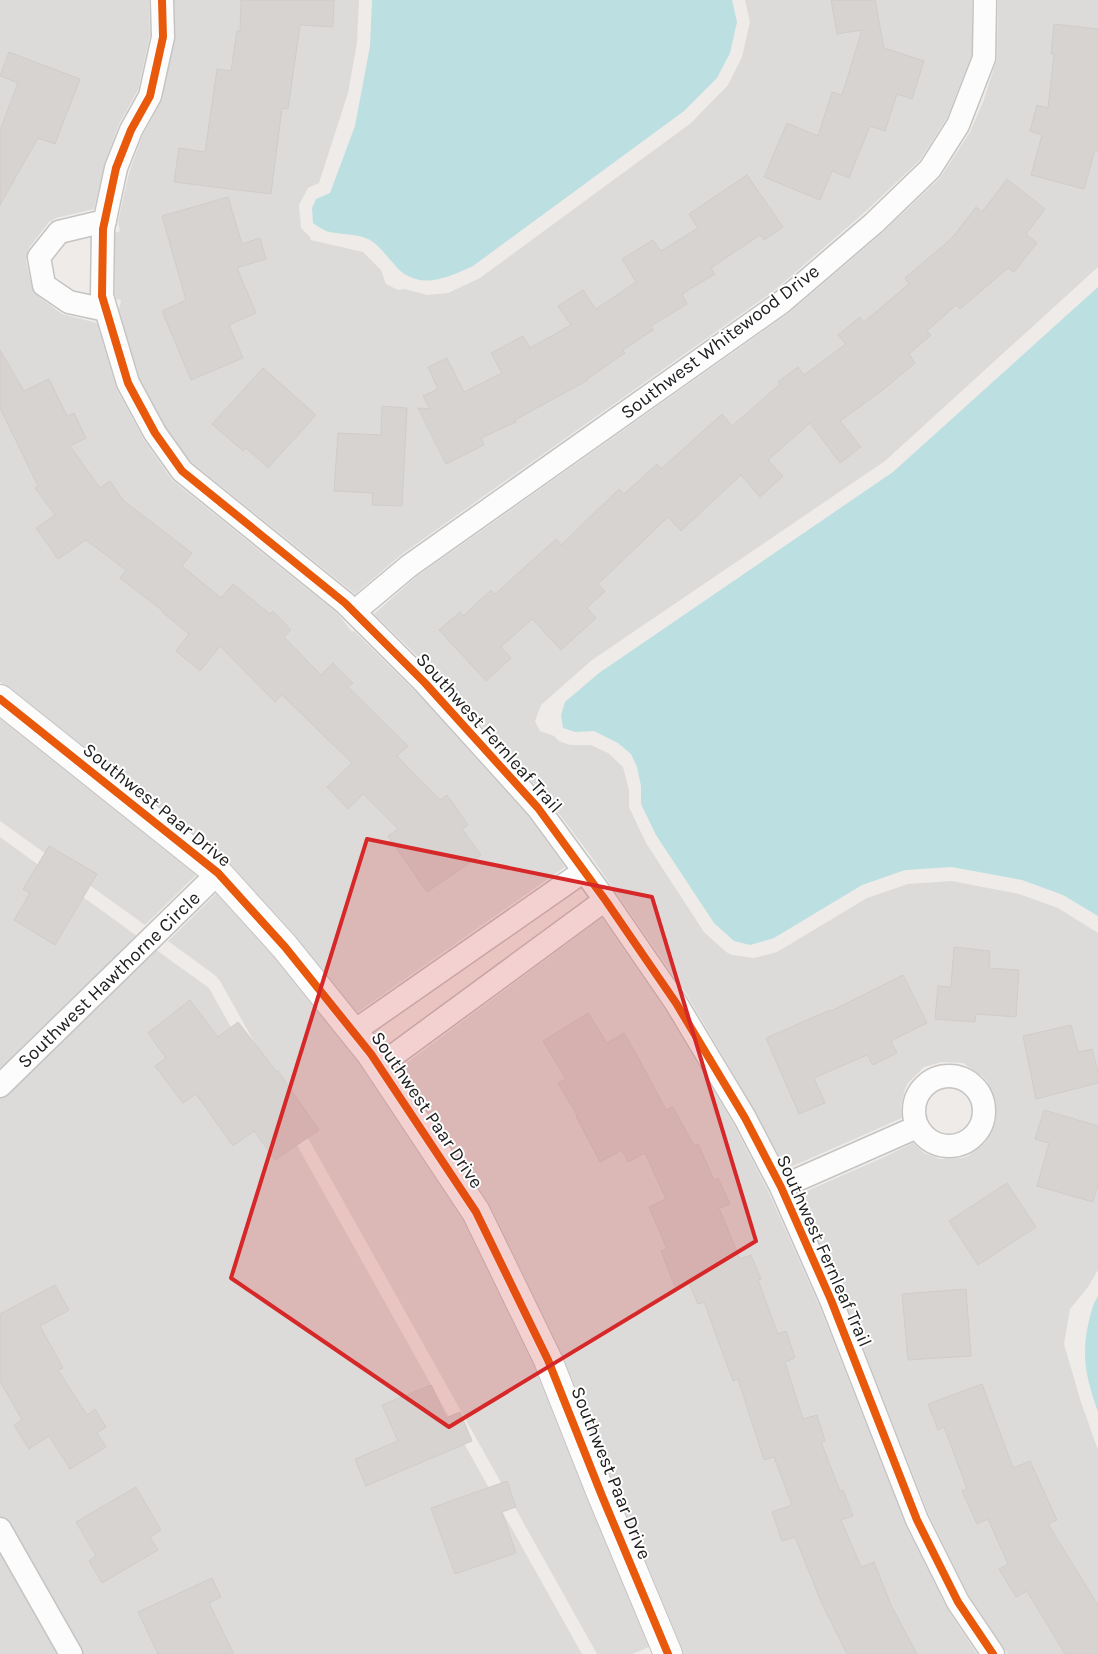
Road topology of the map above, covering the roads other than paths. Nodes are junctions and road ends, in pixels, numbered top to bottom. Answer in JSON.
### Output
{"nodes":[{"id":1,"x":162,"y":0,"type":"edge"},
{"id":2,"x":985,"y":0,"type":"edge"},
{"id":3,"x":105,"y":221,"type":"junction"},
{"id":4,"x":106,"y":310,"type":"junction"},
{"id":5,"x":354,"y":612,"type":"junction"},
{"id":6,"x":0,"y":699,"type":"edge"},
{"id":7,"x":584,"y":871,"type":"junction"},
{"id":8,"x":218,"y":874,"type":"junction"},
{"id":9,"x":605,"y":900,"type":"junction"},
{"id":10,"x":354,"y":1032,"type":"junction"},
{"id":11,"x":379,"y":1066,"type":"junction"},
{"id":12,"x":0,"y":1086,"type":"edge"},
{"id":13,"x":917,"y":1127,"type":"dead end"},
{"id":14,"x":780,"y":1187,"type":"junction"},
{"id":15,"x":0,"y":1530,"type":"edge"},
{"id":16,"x":71,"y":1654,"type":"edge"},
{"id":17,"x":668,"y":1654,"type":"edge"},
{"id":18,"x":993,"y":1654,"type":"edge"}],
"edges":[{"from":1,"to":3,"type":"street","name":"Southwest Fernleaf Trail"},
{"from":2,"to":5,"type":"street","name":"Southwest Whitewood Drive"},
{"from":3,"to":4,"type":"street","name":"Southwest Fernleaf Trail"},
{"from":3,"to":4,"type":"street"},
{"from":4,"to":5,"type":"street","name":"Southwest Fernleaf Trail"},
{"from":5,"to":7,"type":"street","name":"Southwest Fernleaf Trail"},
{"from":6,"to":8,"type":"street","name":"Southwest Paar Drive"},
{"from":7,"to":9,"type":"street","name":"Southwest Fernleaf Trail"},
{"from":7,"to":10,"type":"street"},
{"from":8,"to":10,"type":"street","name":"Southwest Paar Drive"},
{"from":8,"to":12,"type":"street","name":"Southwest Hawthorne Circle"},
{"from":9,"to":11,"type":"street"},
{"from":9,"to":14,"type":"street","name":"Southwest Fernleaf Trail"},
{"from":10,"to":11,"type":"street","name":"Southwest Paar Drive"},
{"from":11,"to":17,"type":"street","name":"Southwest Paar Drive"},
{"from":13,"to":14,"type":"street"},
{"from":14,"to":18,"type":"street","name":"Southwest Fernleaf Trail"},
{"from":15,"to":16,"type":"street"}]}
